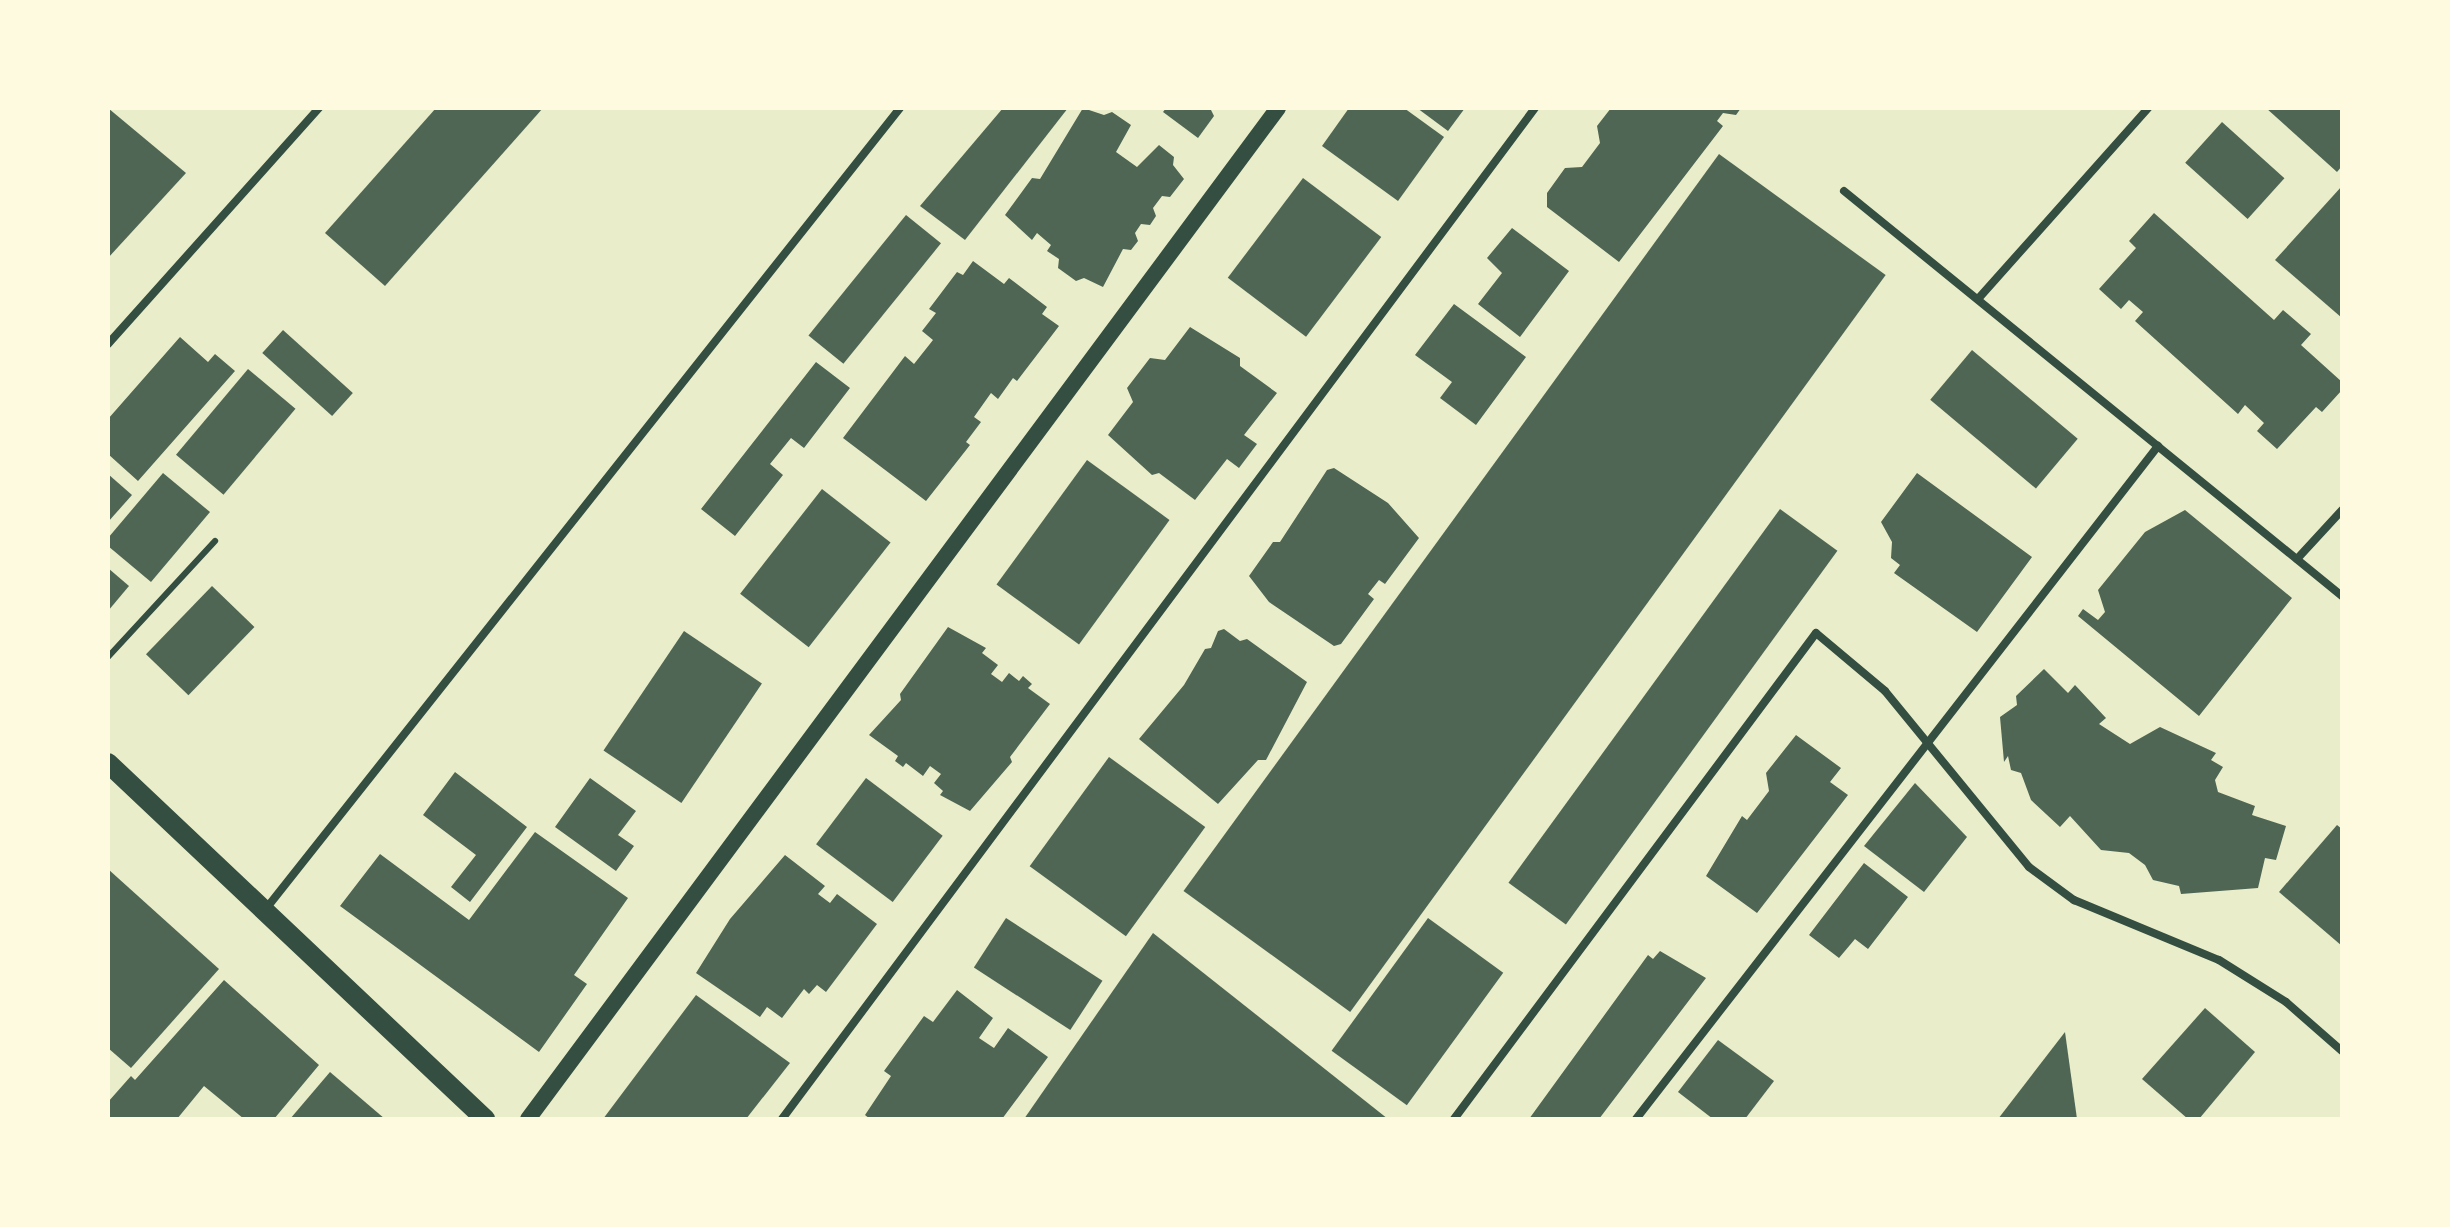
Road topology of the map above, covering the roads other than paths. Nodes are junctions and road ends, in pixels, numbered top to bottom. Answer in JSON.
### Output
{"nodes":[{"id":1,"x":319,"y":108,"type":"edge"},
{"id":2,"x":900,"y":108,"type":"edge"},
{"id":3,"x":1278,"y":108,"type":"edge"},
{"id":4,"x":1535,"y":108,"type":"edge"},
{"id":5,"x":2148,"y":108,"type":"edge"},
{"id":6,"x":1844,"y":191,"type":"dead end"},
{"id":7,"x":1978,"y":299,"type":"junction"},
{"id":8,"x":108,"y":344,"type":"edge"},
{"id":9,"x":2158,"y":446,"type":"junction"},
{"id":10,"x":2342,"y":510,"type":"edge"},
{"id":11,"x":215,"y":541,"type":"dead end"},
{"id":12,"x":2297,"y":559,"type":"junction"},
{"id":13,"x":2342,"y":596,"type":"edge"},
{"id":14,"x":108,"y":657,"type":"edge"},
{"id":15,"x":1927,"y":740,"type":"junction"},
{"id":16,"x":108,"y":763,"type":"edge"},
{"id":17,"x":264,"y":910,"type":"junction"},
{"id":18,"x":2342,"y":1051,"type":"edge"},
{"id":19,"x":485,"y":1119,"type":"edge"},
{"id":20,"x":528,"y":1119,"type":"edge"},
{"id":21,"x":782,"y":1119,"type":"edge"},
{"id":22,"x":1454,"y":1119,"type":"edge"},
{"id":23,"x":1636,"y":1119,"type":"edge"}],
"edges":[{"from":1,"to":8,"type":"street"},
{"from":2,"to":17,"type":"street"},
{"from":3,"to":20,"type":"main road"},
{"from":4,"to":21,"type":"street"},
{"from":5,"to":7,"type":"street"},
{"from":6,"to":7,"type":"street"},
{"from":7,"to":9,"type":"street"},
{"from":9,"to":12,"type":"street"},
{"from":9,"to":15,"type":"street"},
{"from":10,"to":12,"type":"street"},
{"from":11,"to":14,"type":"lane"},
{"from":12,"to":13,"type":"street"},
{"from":15,"to":18,"type":"street"},
{"from":15,"to":22,"type":"street"},
{"from":15,"to":23,"type":"street"},
{"from":16,"to":17,"type":"main road"},
{"from":17,"to":19,"type":"main road"}]}
